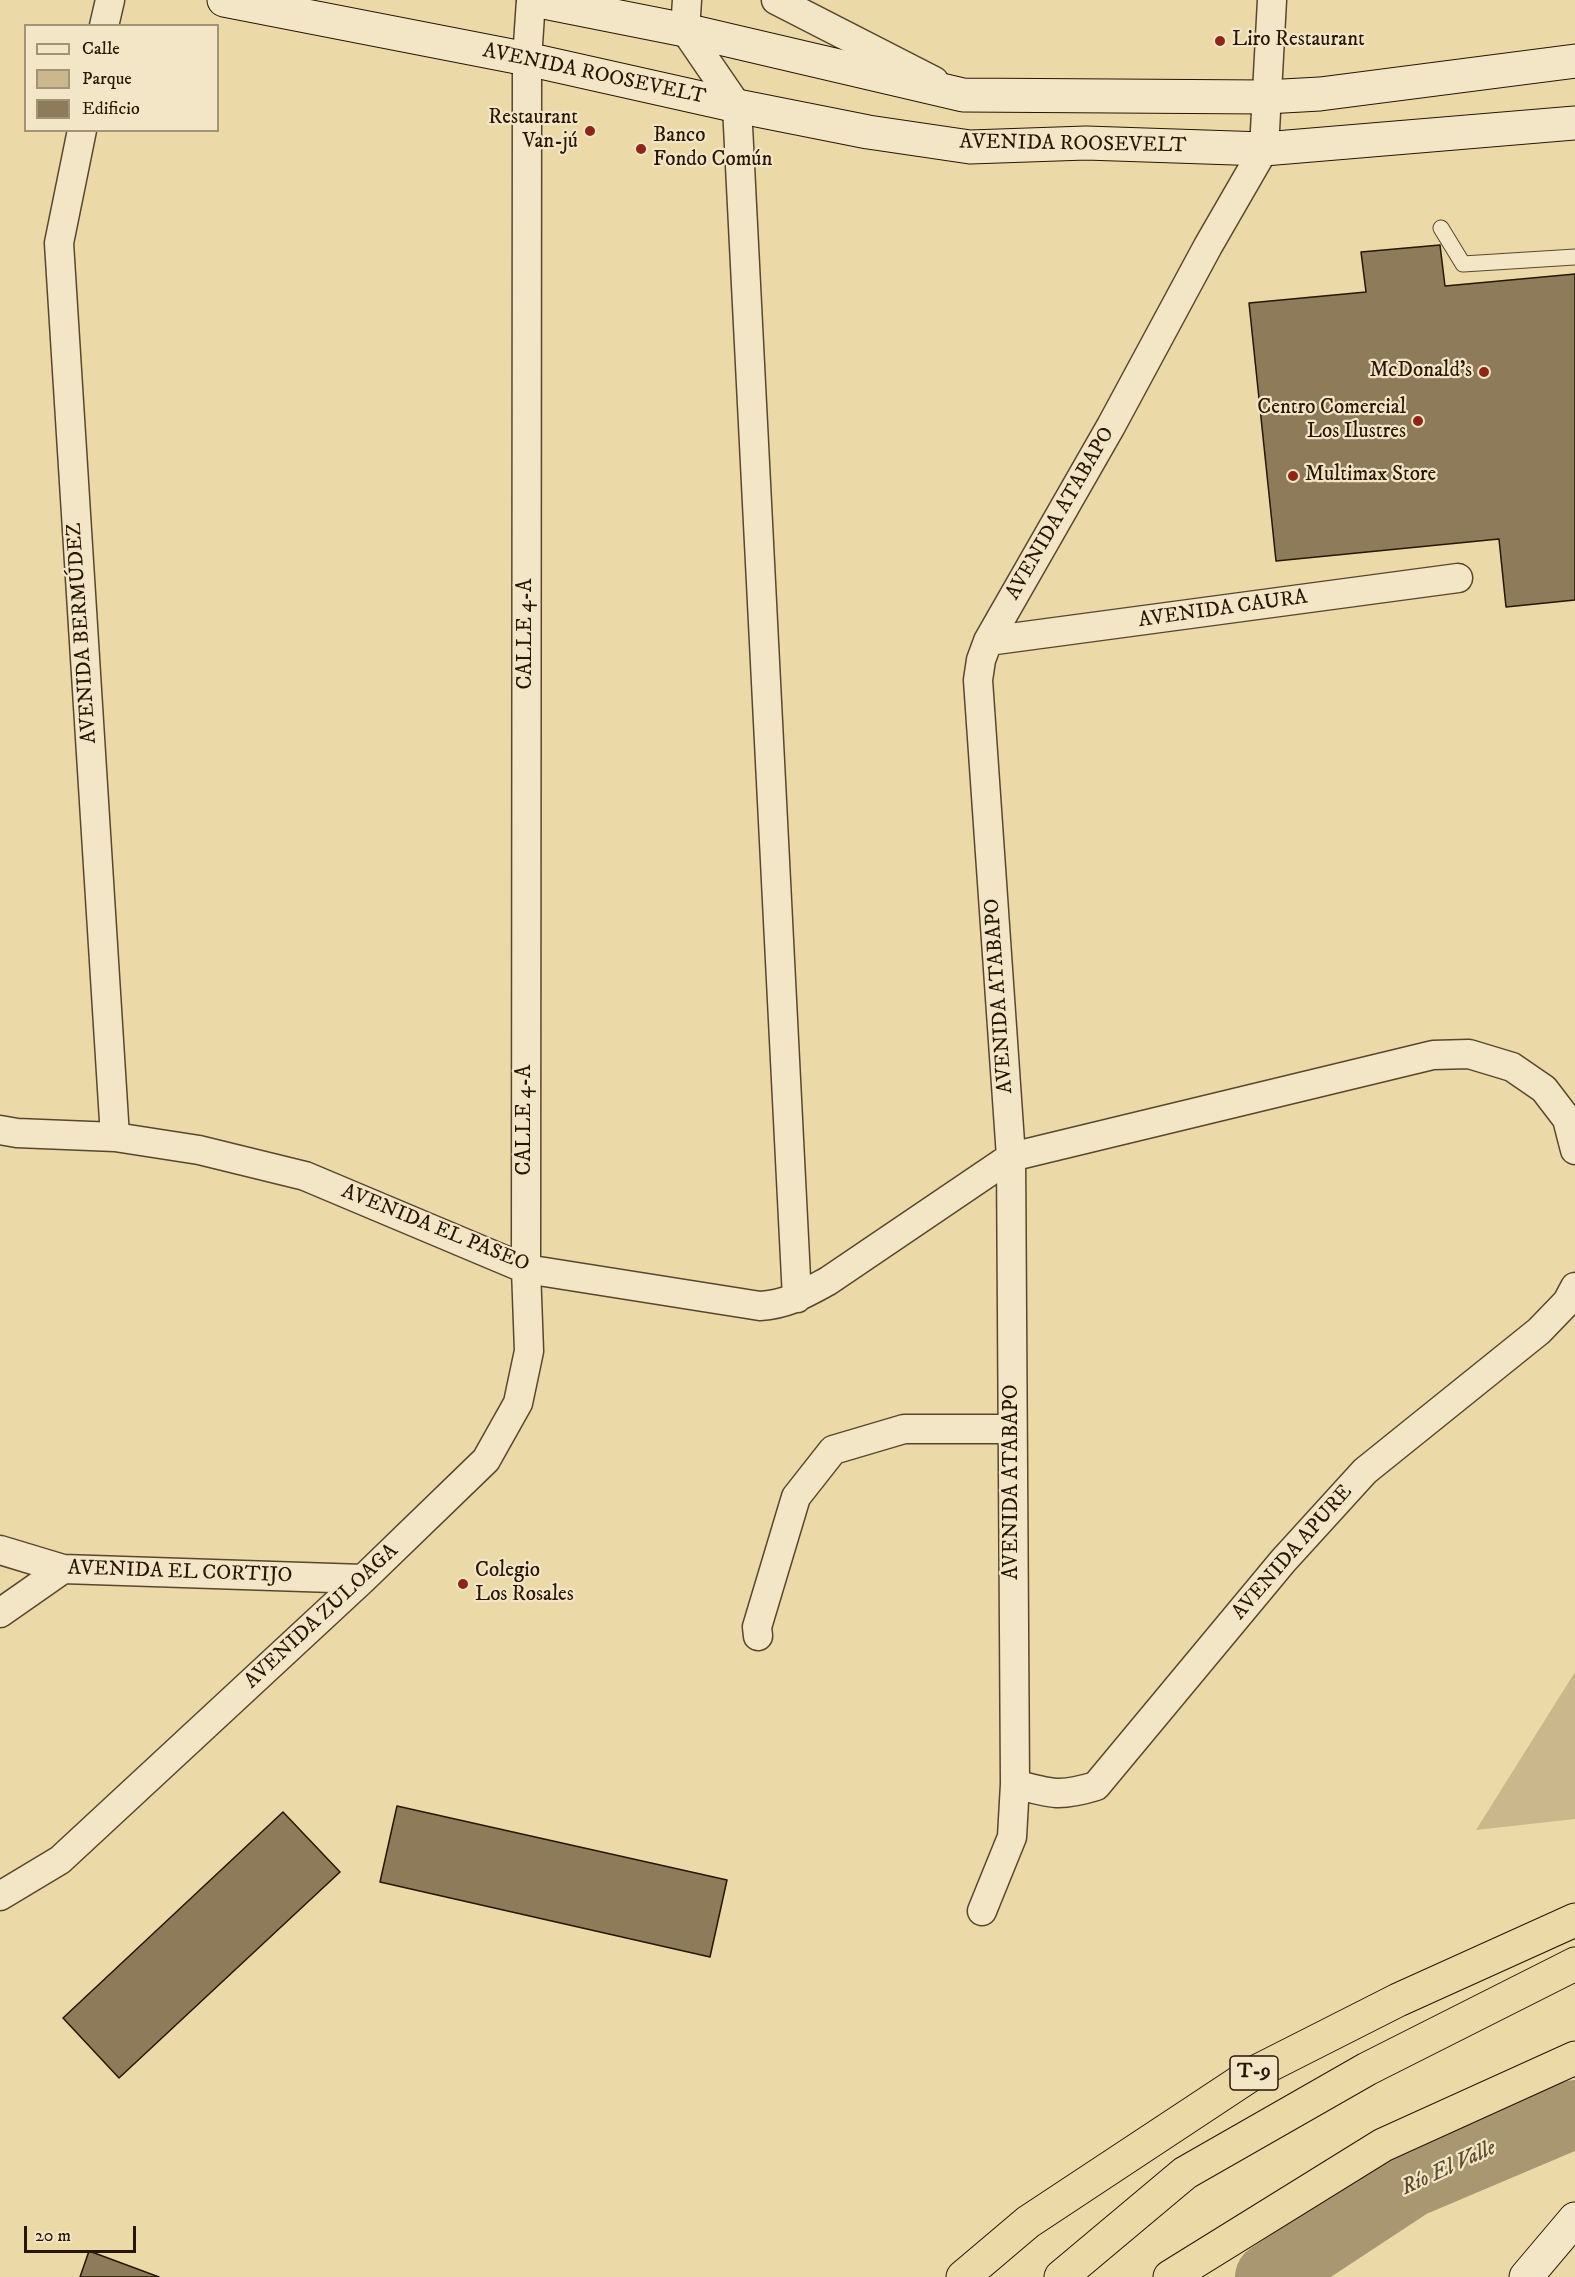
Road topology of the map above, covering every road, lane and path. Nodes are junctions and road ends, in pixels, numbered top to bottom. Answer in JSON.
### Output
{"nodes":[{"id":1,"x":110,"y":0,"type":"edge"},
{"id":2,"x":224,"y":0,"type":"edge"},
{"id":3,"x":532,"y":0,"type":"edge"},
{"id":4,"x":776,"y":0,"type":"edge"},
{"id":5,"x":1272,"y":0,"type":"edge"},
{"id":6,"x":686,"y":15,"type":"edge"},
{"id":7,"x":104,"y":24,"type":"edge"},
{"id":8,"x":527,"y":59,"type":"junction"},
{"id":9,"x":1575,"y":61,"type":"edge"},
{"id":10,"x":963,"y":95,"type":"junction"},
{"id":11,"x":1265,"y":97,"type":"junction"},
{"id":12,"x":737,"y":106,"type":"junction"},
{"id":13,"x":1575,"y":123,"type":"edge"},
{"id":14,"x":82,"y":132,"type":"edge"},
{"id":15,"x":1264,"y":149,"type":"junction"},
{"id":16,"x":1441,"y":228,"type":"dead end"},
{"id":17,"x":1575,"y":257,"type":"edge"},
{"id":18,"x":1458,"y":578,"type":"dead end"},
{"id":19,"x":988,"y":641,"type":"junction"},
{"id":20,"x":0,"y":1130,"type":"edge"},
{"id":21,"x":115,"y":1137,"type":"junction"},
{"id":22,"x":1575,"y":1150,"type":"edge"},
{"id":23,"x":1011,"y":1157,"type":"junction"},
{"id":24,"x":526,"y":1269,"type":"junction"},
{"id":25,"x":1575,"y":1287,"type":"edge"},
{"id":26,"x":797,"y":1298,"type":"junction"},
{"id":27,"x":1012,"y":1429,"type":"junction"},
{"id":28,"x":0,"y":1550,"type":"edge"},
{"id":29,"x":63,"y":1569,"type":"junction"},
{"id":30,"x":363,"y":1579,"type":"junction"},
{"id":31,"x":0,"y":1613,"type":"edge"},
{"id":32,"x":758,"y":1636,"type":"dead end"},
{"id":33,"x":1015,"y":1784,"type":"junction"},
{"id":34,"x":0,"y":1896,"type":"edge"},
{"id":35,"x":982,"y":1911,"type":"dead end"},
{"id":36,"x":1575,"y":1920,"type":"edge"},
{"id":37,"x":1575,"y":1964,"type":"edge"},
{"id":38,"x":1575,"y":2058,"type":"edge"},
{"id":39,"x":1575,"y":2219,"type":"edge"},
{"id":40,"x":963,"y":2277,"type":"edge"},
{"id":41,"x":1061,"y":2277,"type":"edge"},
{"id":42,"x":1170,"y":2277,"type":"edge"},
{"id":43,"x":1526,"y":2277,"type":"edge"}],
"edges":[{"from":1,"to":7,"type":"street"},
{"from":2,"to":8,"type":"street","name":"AVENIDA ROOSEVELT"},
{"from":3,"to":6,"type":"street"},
{"from":3,"to":8,"type":"street","name":"CALLE 4-A"},
{"from":4,"to":10,"type":"street"},
{"from":5,"to":11,"type":"street"},
{"from":6,"to":10,"type":"street"},
{"from":6,"to":12,"type":"street"},
{"from":8,"to":12,"type":"street","name":"AVENIDA ROOSEVELT"},
{"from":8,"to":24,"type":"street","name":"CALLE 4-A"},
{"from":9,"to":11,"type":"street"},
{"from":10,"to":11,"type":"street"},
{"from":11,"to":15,"type":"street"},
{"from":12,"to":15,"type":"street","name":"AVENIDA ROOSEVELT"},
{"from":12,"to":26,"type":"street"},
{"from":13,"to":15,"type":"street","name":"AVENIDA ROOSEVELT"},
{"from":14,"to":21,"type":"street","name":"AVENIDA BERMÚDEZ"},
{"from":15,"to":19,"type":"street","name":"AVENIDA ATABAPO"},
{"from":16,"to":17,"type":"lane"},
{"from":18,"to":19,"type":"street","name":"AVENIDA CAURA"},
{"from":19,"to":23,"type":"street","name":"AVENIDA ATABAPO"},
{"from":20,"to":21,"type":"street","name":"AVENIDA EL PASEO"},
{"from":21,"to":24,"type":"street","name":"AVENIDA EL PASEO"},
{"from":22,"to":23,"type":"street"},
{"from":23,"to":26,"type":"street","name":"AVENIDA EL PASEO"},
{"from":23,"to":27,"type":"street","name":"AVENIDA ATABAPO"},
{"from":24,"to":26,"type":"street","name":"AVENIDA EL PASEO"},
{"from":24,"to":30,"type":"street","name":"AVENIDA ZULOAGA"},
{"from":25,"to":33,"type":"street","name":"AVENIDA APURE"},
{"from":27,"to":32,"type":"street"},
{"from":27,"to":33,"type":"street","name":"AVENIDA ATABAPO"},
{"from":28,"to":29,"type":"street","name":"AVENIDA EL CORTIJO"},
{"from":29,"to":30,"type":"street","name":"AVENIDA EL CORTIJO"},
{"from":29,"to":31,"type":"street"},
{"from":30,"to":34,"type":"street","name":"AVENIDA ZULOAGA"},
{"from":33,"to":35,"type":"street","name":"AVENIDA ATABAPO"},
{"from":36,"to":40,"type":"highway","number":"T-9"},
{"from":37,"to":41,"type":"highway"},
{"from":38,"to":42,"type":"highway"},
{"from":39,"to":43,"type":"street"}]}
